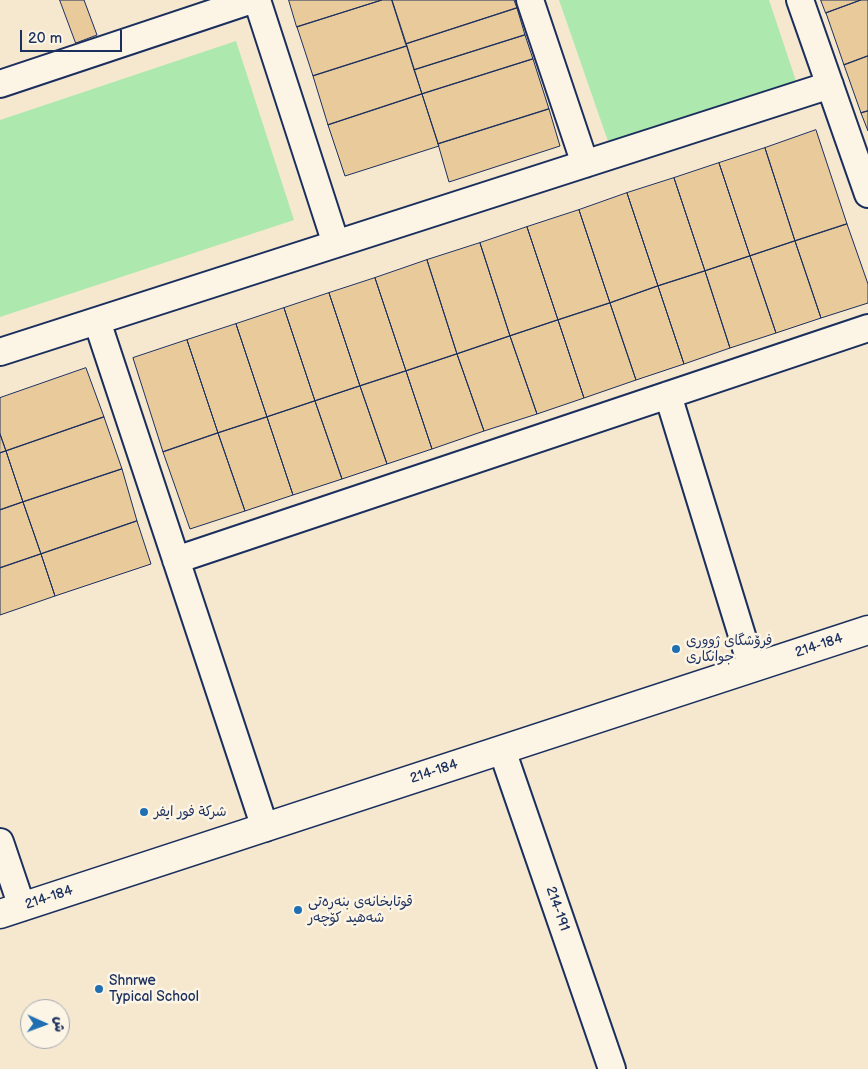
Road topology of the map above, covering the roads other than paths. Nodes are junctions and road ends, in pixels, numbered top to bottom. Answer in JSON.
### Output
{"nodes":[{"id":1,"x":252,"y":0,"type":"edge"},
{"id":2,"x":257,"y":0,"type":"edge"},
{"id":3,"x":530,"y":0,"type":"edge"},
{"id":4,"x":800,"y":0,"type":"edge"},
{"id":5,"x":0,"y":84,"type":"edge"},
{"id":6,"x":830,"y":85,"type":"junction"},
{"id":7,"x":584,"y":164,"type":"junction"},
{"id":8,"x":868,"y":194,"type":"edge"},
{"id":9,"x":336,"y":244,"type":"junction"},
{"id":10,"x":97,"y":321,"type":"junction"},
{"id":11,"x":868,"y":328,"type":"edge"},
{"id":12,"x":0,"y":352,"type":"edge"},
{"id":13,"x":668,"y":395,"type":"junction"},
{"id":14,"x":176,"y":560,"type":"junction"},
{"id":15,"x":868,"y":630,"type":"edge"},
{"id":16,"x":752,"y":668,"type":"junction"},
{"id":17,"x":502,"y":750,"type":"junction"},
{"id":18,"x":265,"y":828,"type":"junction"},
{"id":19,"x":0,"y":842,"type":"edge"},
{"id":20,"x":11,"y":911,"type":"edge"},
{"id":21,"x":612,"y":1069,"type":"edge"}],
"edges":[{"from":1,"to":5,"type":"street"},
{"from":2,"to":9,"type":"street"},
{"from":3,"to":7,"type":"street"},
{"from":4,"to":6,"type":"street"},
{"from":6,"to":7,"type":"street"},
{"from":6,"to":8,"type":"street"},
{"from":7,"to":9,"type":"street"},
{"from":9,"to":10,"type":"street"},
{"from":10,"to":12,"type":"street"},
{"from":10,"to":14,"type":"street"},
{"from":11,"to":13,"type":"street"},
{"from":13,"to":14,"type":"street"},
{"from":13,"to":16,"type":"street"},
{"from":14,"to":18,"type":"street"},
{"from":15,"to":16,"type":"street","name":"214-184"},
{"from":16,"to":17,"type":"street","name":"214-184"},
{"from":17,"to":18,"type":"street","name":"214-184"},
{"from":17,"to":21,"type":"street","name":"214-191"},
{"from":18,"to":20,"type":"street","name":"214-184"},
{"from":19,"to":20,"type":"street"}]}
